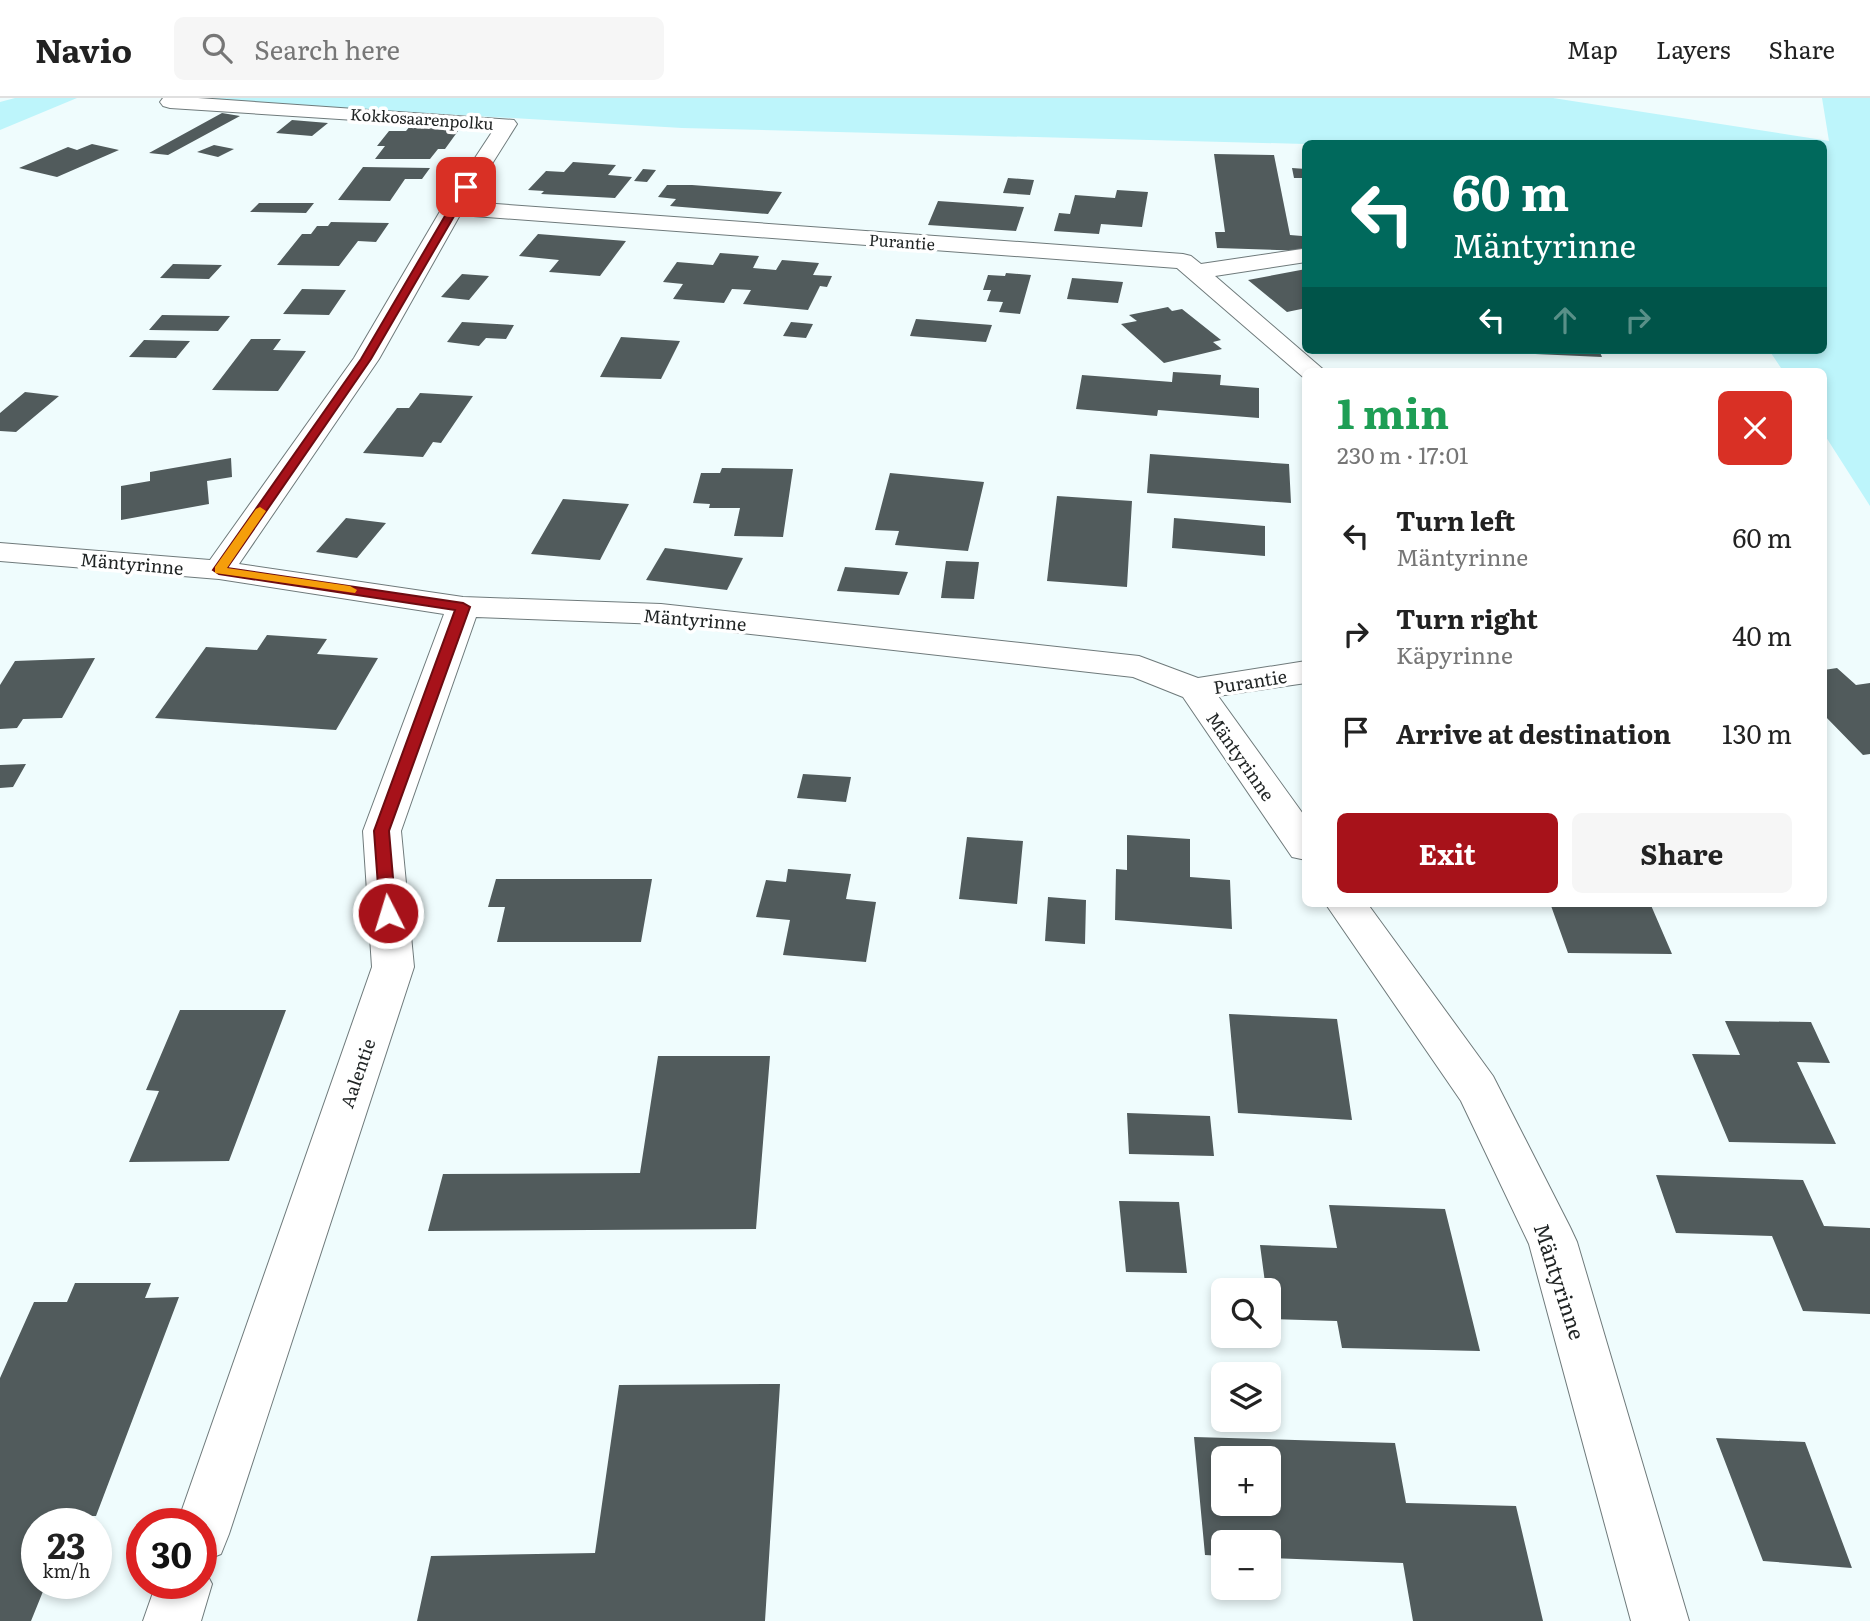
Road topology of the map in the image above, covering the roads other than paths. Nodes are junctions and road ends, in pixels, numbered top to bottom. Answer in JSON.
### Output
{"nodes":[{"id":1,"x":170,"y":102,"type":"dead end"},
{"id":2,"x":453,"y":208,"type":"junction"},
{"id":3,"x":1302,"y":256,"type":"dead end"},
{"id":4,"x":1194,"y":272,"type":"junction"},
{"id":5,"x":1302,"y":330,"type":"edge"},
{"id":6,"x":1272,"y":337,"type":"junction"},
{"id":7,"x":1308,"y":368,"type":"edge"},
{"id":8,"x":0,"y":552,"type":"edge"},
{"id":9,"x":219,"y":570,"type":"junction"},
{"id":10,"x":463,"y":607,"type":"junction"},
{"id":11,"x":1302,"y":673,"type":"edge"},
{"id":12,"x":1195,"y":689,"type":"junction"},
{"id":13,"x":1302,"y":841,"type":"edge"},
{"id":14,"x":1348,"y":907,"type":"edge"},
{"id":15,"x":210,"y":1508,"type":"edge"},
{"id":16,"x":179,"y":1599,"type":"edge"},
{"id":17,"x":172,"y":1621,"type":"edge"},
{"id":18,"x":1660,"y":1621,"type":"edge"}],
"edges":[{"from":1,"to":2,"type":"street","name":"Kokkosaarenpolku"},
{"from":2,"to":4,"type":"street","name":"Purantie"},
{"from":2,"to":9,"type":"street"},
{"from":3,"to":4,"type":"street"},
{"from":4,"to":6,"type":"street","name":"Purantie"},
{"from":5,"to":6,"type":"street"},
{"from":6,"to":7,"type":"street","name":"Purantie"},
{"from":8,"to":9,"type":"street","name":"Mäntyrinne"},
{"from":9,"to":10,"type":"street","name":"Mäntyrinne"},
{"from":10,"to":12,"type":"street","name":"Mäntyrinne"},
{"from":10,"to":15,"type":"street","name":"Aalentie"},
{"from":11,"to":12,"type":"street","name":"Purantie"},
{"from":12,"to":13,"type":"street","name":"Mäntyrinne"},
{"from":14,"to":18,"type":"street","name":"Mäntyrinne"},
{"from":16,"to":17,"type":"street"}]}
